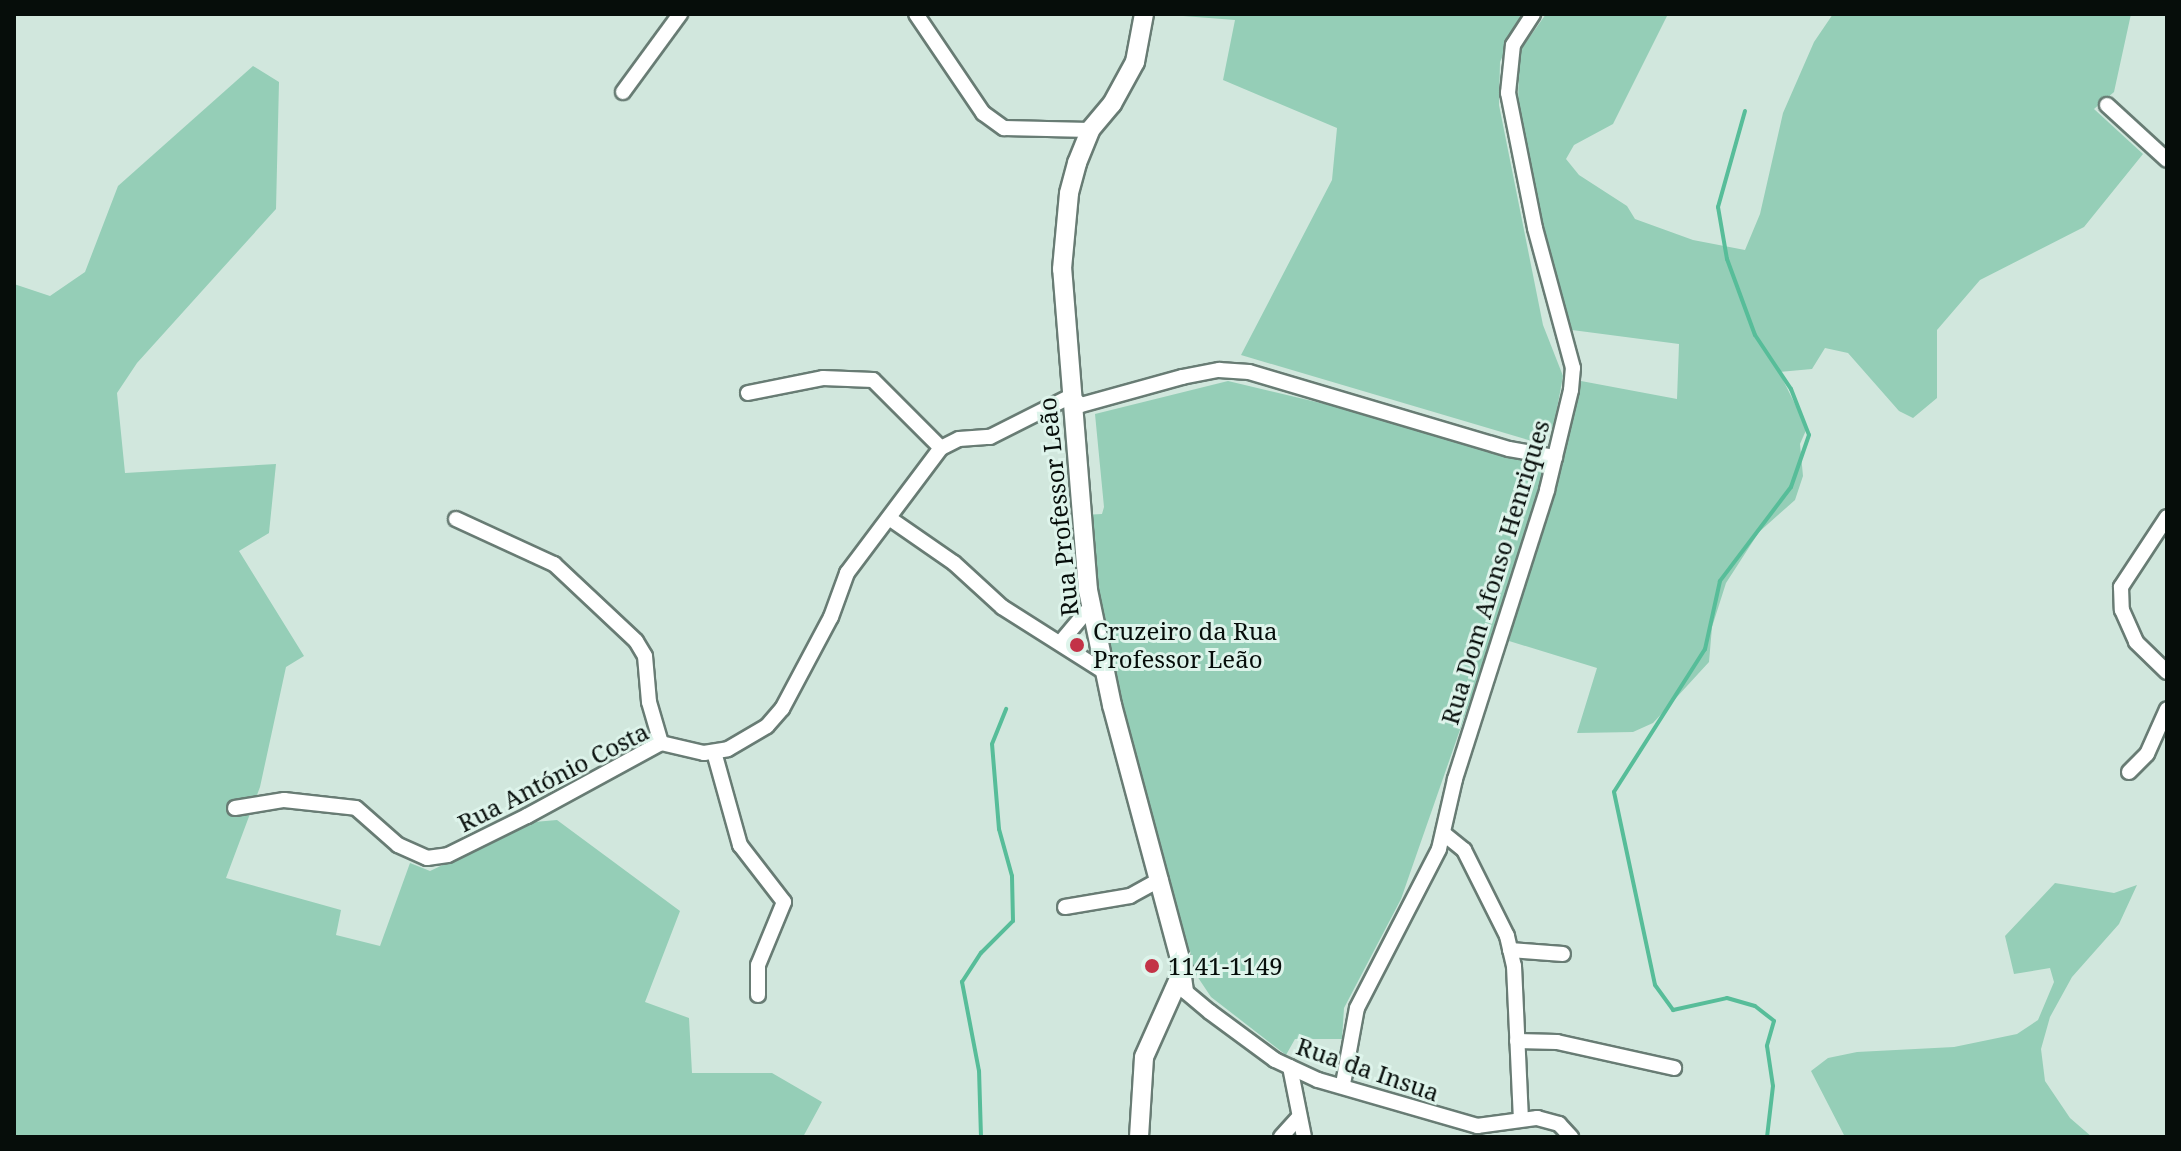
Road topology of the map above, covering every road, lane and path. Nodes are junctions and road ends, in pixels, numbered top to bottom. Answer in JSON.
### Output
{"nodes":[{"id":1,"x":680,"y":14,"type":"edge"},
{"id":2,"x":916,"y":14,"type":"edge"},
{"id":3,"x":1144,"y":14,"type":"edge"},
{"id":4,"x":1533,"y":14,"type":"edge"},
{"id":5,"x":623,"y":92,"type":"dead end"},
{"id":6,"x":2107,"y":105,"type":"dead end"},
{"id":7,"x":1090,"y":130,"type":"junction"},
{"id":8,"x":2167,"y":160,"type":"edge"},
{"id":9,"x":748,"y":393,"type":"dead end"},
{"id":10,"x":1071,"y":396,"type":"junction"},
{"id":11,"x":941,"y":448,"type":"junction"},
{"id":12,"x":1555,"y":457,"type":"junction"},
{"id":13,"x":2167,"y":517,"type":"edge"},
{"id":14,"x":889,"y":518,"type":"junction"},
{"id":15,"x":456,"y":519,"type":"dead end"},
{"id":16,"x":1091,"y":606,"type":"junction"},
{"id":17,"x":1060,"y":643,"type":"junction"},
{"id":18,"x":2167,"y":672,"type":"edge"},
{"id":19,"x":1106,"y":673,"type":"junction"},
{"id":20,"x":2167,"y":709,"type":"edge"},
{"id":21,"x":661,"y":743,"type":"junction"},
{"id":22,"x":714,"y":752,"type":"junction"},
{"id":23,"x":2129,"y":772,"type":"dead end"},
{"id":24,"x":235,"y":808,"type":"dead end"},
{"id":25,"x":1443,"y":833,"type":"junction"},
{"id":26,"x":1161,"y":879,"type":"junction"},
{"id":27,"x":1065,"y":907,"type":"dead end"},
{"id":28,"x":1510,"y":950,"type":"junction"},
{"id":29,"x":1563,"y":954,"type":"dead end"},
{"id":30,"x":1183,"y":970,"type":"junction"},
{"id":31,"x":758,"y":995,"type":"dead end"},
{"id":32,"x":1517,"y":1041,"type":"junction"},
{"id":33,"x":1290,"y":1067,"type":"junction"},
{"id":34,"x":1674,"y":1068,"type":"dead end"},
{"id":35,"x":1343,"y":1084,"type":"junction"},
{"id":36,"x":1299,"y":1117,"type":"junction"},
{"id":37,"x":1521,"y":1118,"type":"junction"},
{"id":38,"x":1139,"y":1137,"type":"edge"},
{"id":39,"x":1281,"y":1137,"type":"edge"},
{"id":40,"x":1304,"y":1137,"type":"edge"},
{"id":41,"x":1571,"y":1137,"type":"edge"}],
"edges":[{"from":1,"to":5,"type":"street"},
{"from":2,"to":7,"type":"street"},
{"from":3,"to":7,"type":"street","name":"Rua Professor Leão"},
{"from":4,"to":12,"type":"street","name":"Rua Dom Afonso Henriques"},
{"from":6,"to":8,"type":"street"},
{"from":7,"to":10,"type":"street","name":"Rua Professor Leão"},
{"from":9,"to":11,"type":"street"},
{"from":10,"to":11,"type":"street"},
{"from":10,"to":12,"type":"street"},
{"from":10,"to":16,"type":"street","name":"Rua Professor Leão"},
{"from":11,"to":14,"type":"street"},
{"from":12,"to":25,"type":"street","name":"Rua Dom Afonso Henriques"},
{"from":13,"to":18,"type":"street"},
{"from":14,"to":17,"type":"street"},
{"from":14,"to":22,"type":"street"},
{"from":15,"to":21,"type":"street"},
{"from":16,"to":17,"type":"street"},
{"from":16,"to":19,"type":"street","name":"Rua Professor Leão"},
{"from":17,"to":19,"type":"street"},
{"from":19,"to":26,"type":"street","name":"Rua Professor Leão"},
{"from":20,"to":23,"type":"street"},
{"from":21,"to":22,"type":"street","name":"Rua António Costa"},
{"from":21,"to":24,"type":"street","name":"Rua António Costa"},
{"from":22,"to":31,"type":"street"},
{"from":25,"to":28,"type":"street"},
{"from":25,"to":35,"type":"street","name":"Rua Dom Afonso Henriques"},
{"from":26,"to":27,"type":"street"},
{"from":26,"to":30,"type":"street","name":"Rua Professor Leão"},
{"from":28,"to":29,"type":"street"},
{"from":28,"to":32,"type":"street"},
{"from":30,"to":33,"type":"street","name":"Rua da Insua"},
{"from":30,"to":38,"type":"street"},
{"from":32,"to":34,"type":"street"},
{"from":32,"to":37,"type":"street"},
{"from":33,"to":35,"type":"street","name":"Rua da Insua"},
{"from":33,"to":36,"type":"street"},
{"from":35,"to":37,"type":"street","name":"Rua da Insua"},
{"from":36,"to":39,"type":"street"},
{"from":36,"to":40,"type":"street"},
{"from":37,"to":41,"type":"street","name":"Rua da Insua"}]}
